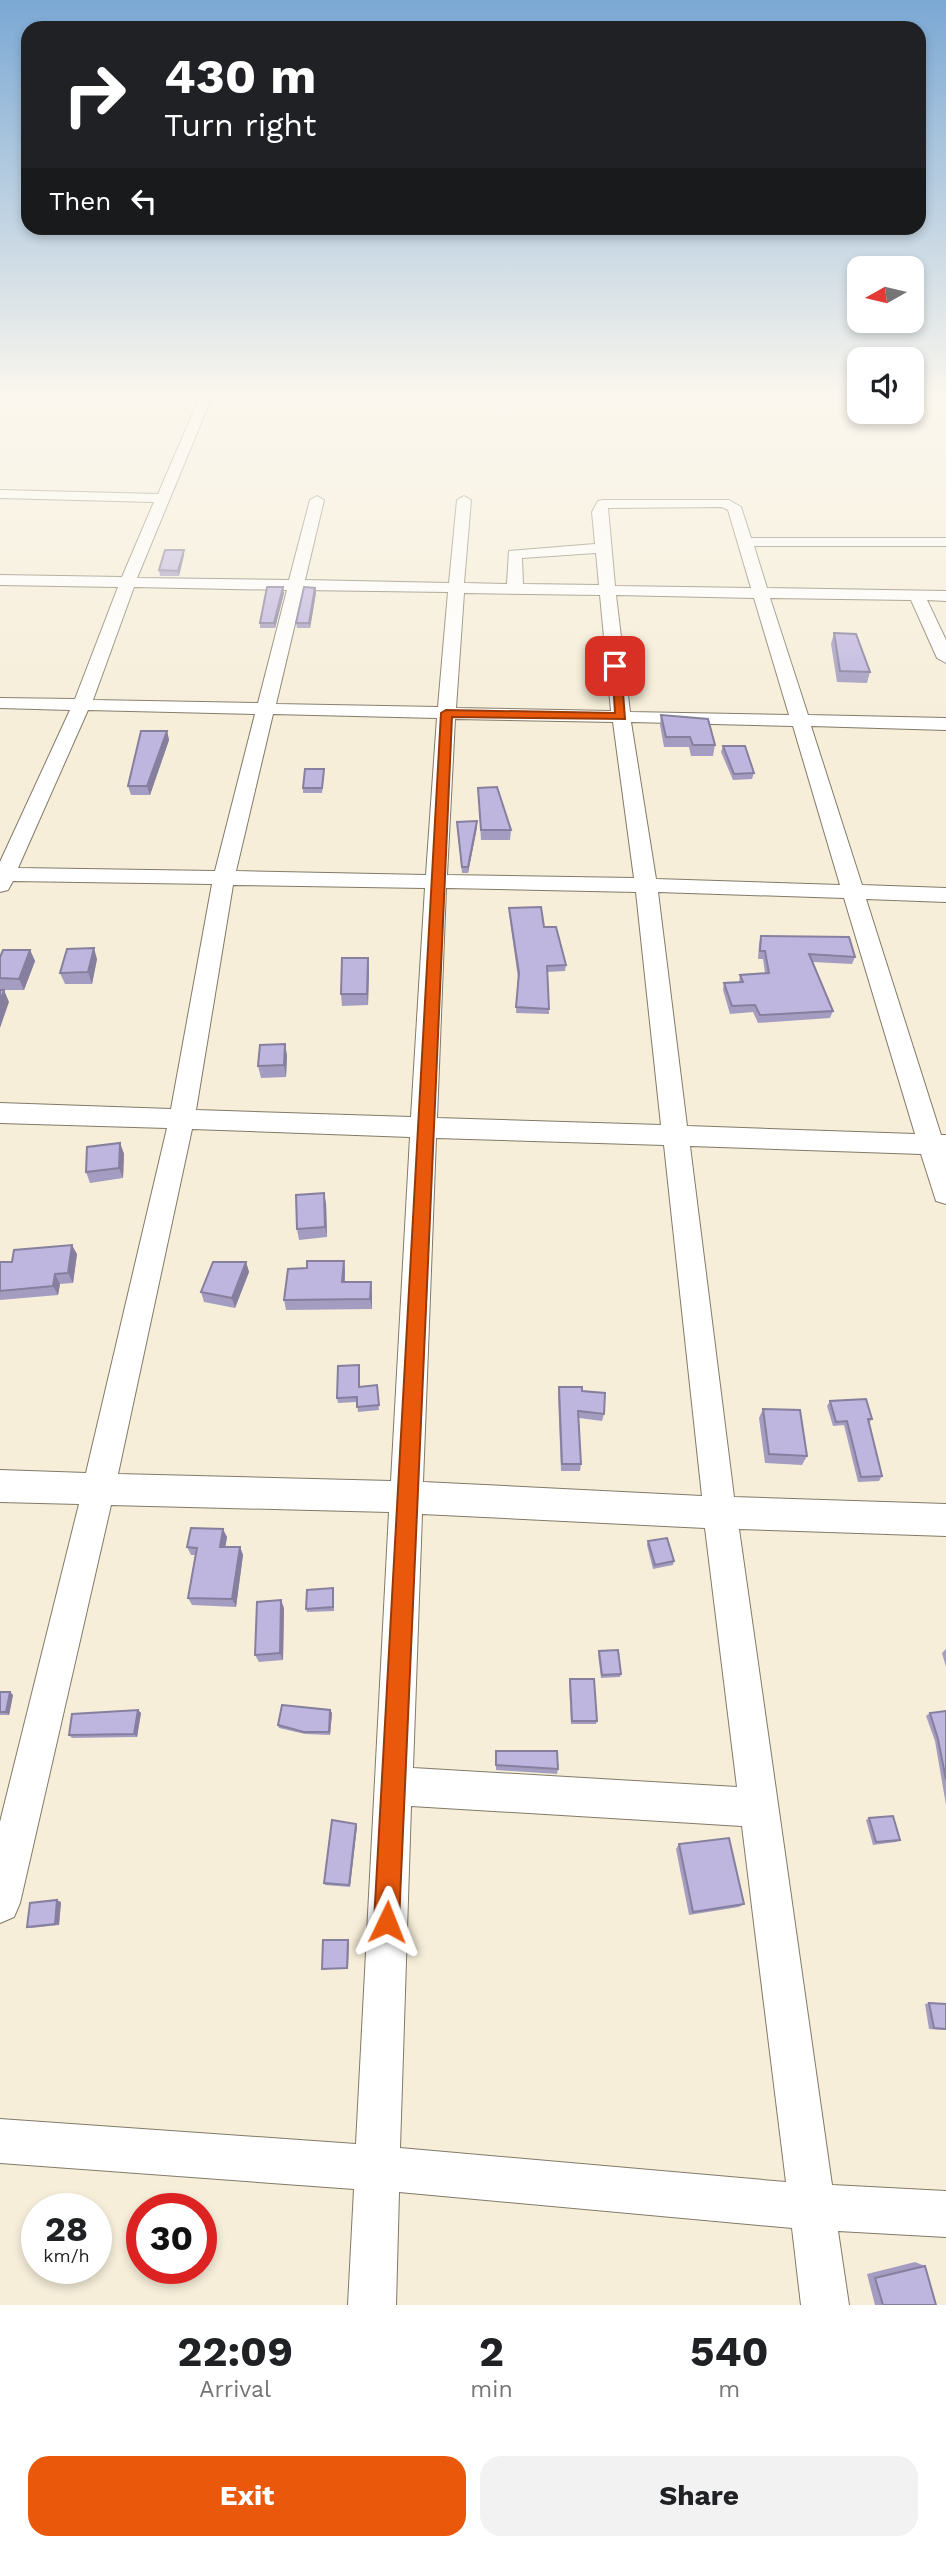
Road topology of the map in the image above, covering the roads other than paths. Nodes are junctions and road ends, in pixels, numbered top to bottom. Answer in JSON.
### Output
{"nodes":[{"id":1,"x":160,"y":507,"type":"edge"},
{"id":2,"x":315,"y":507,"type":"edge"},
{"id":3,"x":463,"y":507,"type":"edge"},
{"id":4,"x":599,"y":507,"type":"edge"},
{"id":5,"x":733,"y":507,"type":"edge"},
{"id":6,"x":746,"y":542,"type":"junction"},
{"id":7,"x":946,"y":542,"type":"edge"},
{"id":8,"x":603,"y":548,"type":"junction"},
{"id":9,"x":0,"y":580,"type":"edge"},
{"id":10,"x":128,"y":581,"type":"junction"},
{"id":11,"x":295,"y":583,"type":"junction"},
{"id":12,"x":456,"y":587,"type":"junction"},
{"id":13,"x":515,"y":588,"type":"junction"},
{"id":14,"x":607,"y":590,"type":"junction"},
{"id":15,"x":761,"y":594,"type":"junction"},
{"id":16,"x":917,"y":596,"type":"junction"},
{"id":17,"x":946,"y":597,"type":"edge"},
{"id":18,"x":946,"y":658,"type":"edge"},
{"id":19,"x":0,"y":703,"type":"edge"},
{"id":20,"x":82,"y":704,"type":"junction"},
{"id":21,"x":263,"y":711,"type":"junction"},
{"id":22,"x":446,"y":713,"type":"junction"},
{"id":23,"x":621,"y":716,"type":"junction"},
{"id":24,"x":800,"y":721,"type":"junction"},
{"id":25,"x":946,"y":724,"type":"edge"},
{"id":26,"x":224,"y":877,"type":"junction"},
{"id":27,"x":1,"y":878,"type":"edge"},
{"id":28,"x":437,"y":882,"type":"junction"},
{"id":29,"x":646,"y":885,"type":"junction"},
{"id":30,"x":854,"y":892,"type":"junction"},
{"id":31,"x":946,"y":895,"type":"edge"},
{"id":32,"x":0,"y":1113,"type":"edge"},
{"id":33,"x":182,"y":1118,"type":"junction"},
{"id":34,"x":424,"y":1129,"type":"junction"},
{"id":35,"x":673,"y":1137,"type":"junction"},
{"id":36,"x":939,"y":1144,"type":"edge"},
{"id":37,"x":946,"y":1193,"type":"edge"},
{"id":38,"x":0,"y":1486,"type":"edge"},
{"id":39,"x":99,"y":1488,"type":"junction"},
{"id":40,"x":406,"y":1497,"type":"junction"},
{"id":41,"x":720,"y":1513,"type":"junction"},
{"id":42,"x":946,"y":1520,"type":"edge"},
{"id":43,"x":392,"y":1786,"type":"junction"},
{"id":44,"x":760,"y":1808,"type":"junction"},
{"id":45,"x":0,"y":1903,"type":"edge"},
{"id":46,"x":0,"y":2141,"type":"edge"},
{"id":47,"x":377,"y":2168,"type":"junction"},
{"id":48,"x":813,"y":2207,"type":"junction"},
{"id":49,"x":946,"y":2214,"type":"edge"},
{"id":50,"x":372,"y":2305,"type":"edge"},
{"id":51,"x":825,"y":2305,"type":"edge"}],
"edges":[{"from":1,"to":10,"type":"street"},
{"from":2,"to":11,"type":"street"},
{"from":3,"to":12,"type":"street"},
{"from":4,"to":8,"type":"street"},
{"from":5,"to":6,"type":"street"},
{"from":6,"to":7,"type":"street"},
{"from":6,"to":15,"type":"street"},
{"from":8,"to":13,"type":"street"},
{"from":8,"to":14,"type":"street"},
{"from":9,"to":10,"type":"street"},
{"from":10,"to":11,"type":"street"},
{"from":10,"to":20,"type":"street"},
{"from":11,"to":12,"type":"street"},
{"from":11,"to":21,"type":"street"},
{"from":12,"to":13,"type":"street"},
{"from":12,"to":22,"type":"street"},
{"from":13,"to":14,"type":"street"},
{"from":14,"to":15,"type":"street"},
{"from":14,"to":23,"type":"street"},
{"from":15,"to":16,"type":"street"},
{"from":15,"to":24,"type":"street"},
{"from":16,"to":17,"type":"street"},
{"from":16,"to":18,"type":"street"},
{"from":19,"to":20,"type":"street"},
{"from":20,"to":21,"type":"street"},
{"from":20,"to":27,"type":"street"},
{"from":21,"to":22,"type":"street"},
{"from":21,"to":26,"type":"street"},
{"from":22,"to":23,"type":"street"},
{"from":22,"to":28,"type":"street"},
{"from":23,"to":24,"type":"street"},
{"from":23,"to":29,"type":"street"},
{"from":24,"to":25,"type":"street"},
{"from":24,"to":30,"type":"street"},
{"from":26,"to":27,"type":"street"},
{"from":26,"to":28,"type":"street"},
{"from":26,"to":33,"type":"street"},
{"from":28,"to":29,"type":"street"},
{"from":28,"to":34,"type":"street"},
{"from":29,"to":30,"type":"street"},
{"from":29,"to":35,"type":"street"},
{"from":30,"to":31,"type":"street"},
{"from":30,"to":36,"type":"street"},
{"from":32,"to":33,"type":"street"},
{"from":33,"to":34,"type":"street"},
{"from":33,"to":39,"type":"street"},
{"from":34,"to":35,"type":"street"},
{"from":34,"to":40,"type":"street"},
{"from":35,"to":36,"type":"street"},
{"from":35,"to":41,"type":"street"},
{"from":36,"to":37,"type":"street"},
{"from":38,"to":39,"type":"street"},
{"from":39,"to":40,"type":"street"},
{"from":39,"to":45,"type":"street"},
{"from":40,"to":41,"type":"street"},
{"from":40,"to":43,"type":"street"},
{"from":41,"to":42,"type":"street"},
{"from":41,"to":44,"type":"street"},
{"from":43,"to":44,"type":"street"},
{"from":43,"to":47,"type":"street"},
{"from":44,"to":48,"type":"street"},
{"from":46,"to":47,"type":"street"},
{"from":47,"to":48,"type":"street"},
{"from":47,"to":50,"type":"street"},
{"from":48,"to":49,"type":"street"},
{"from":48,"to":51,"type":"street"}]}
